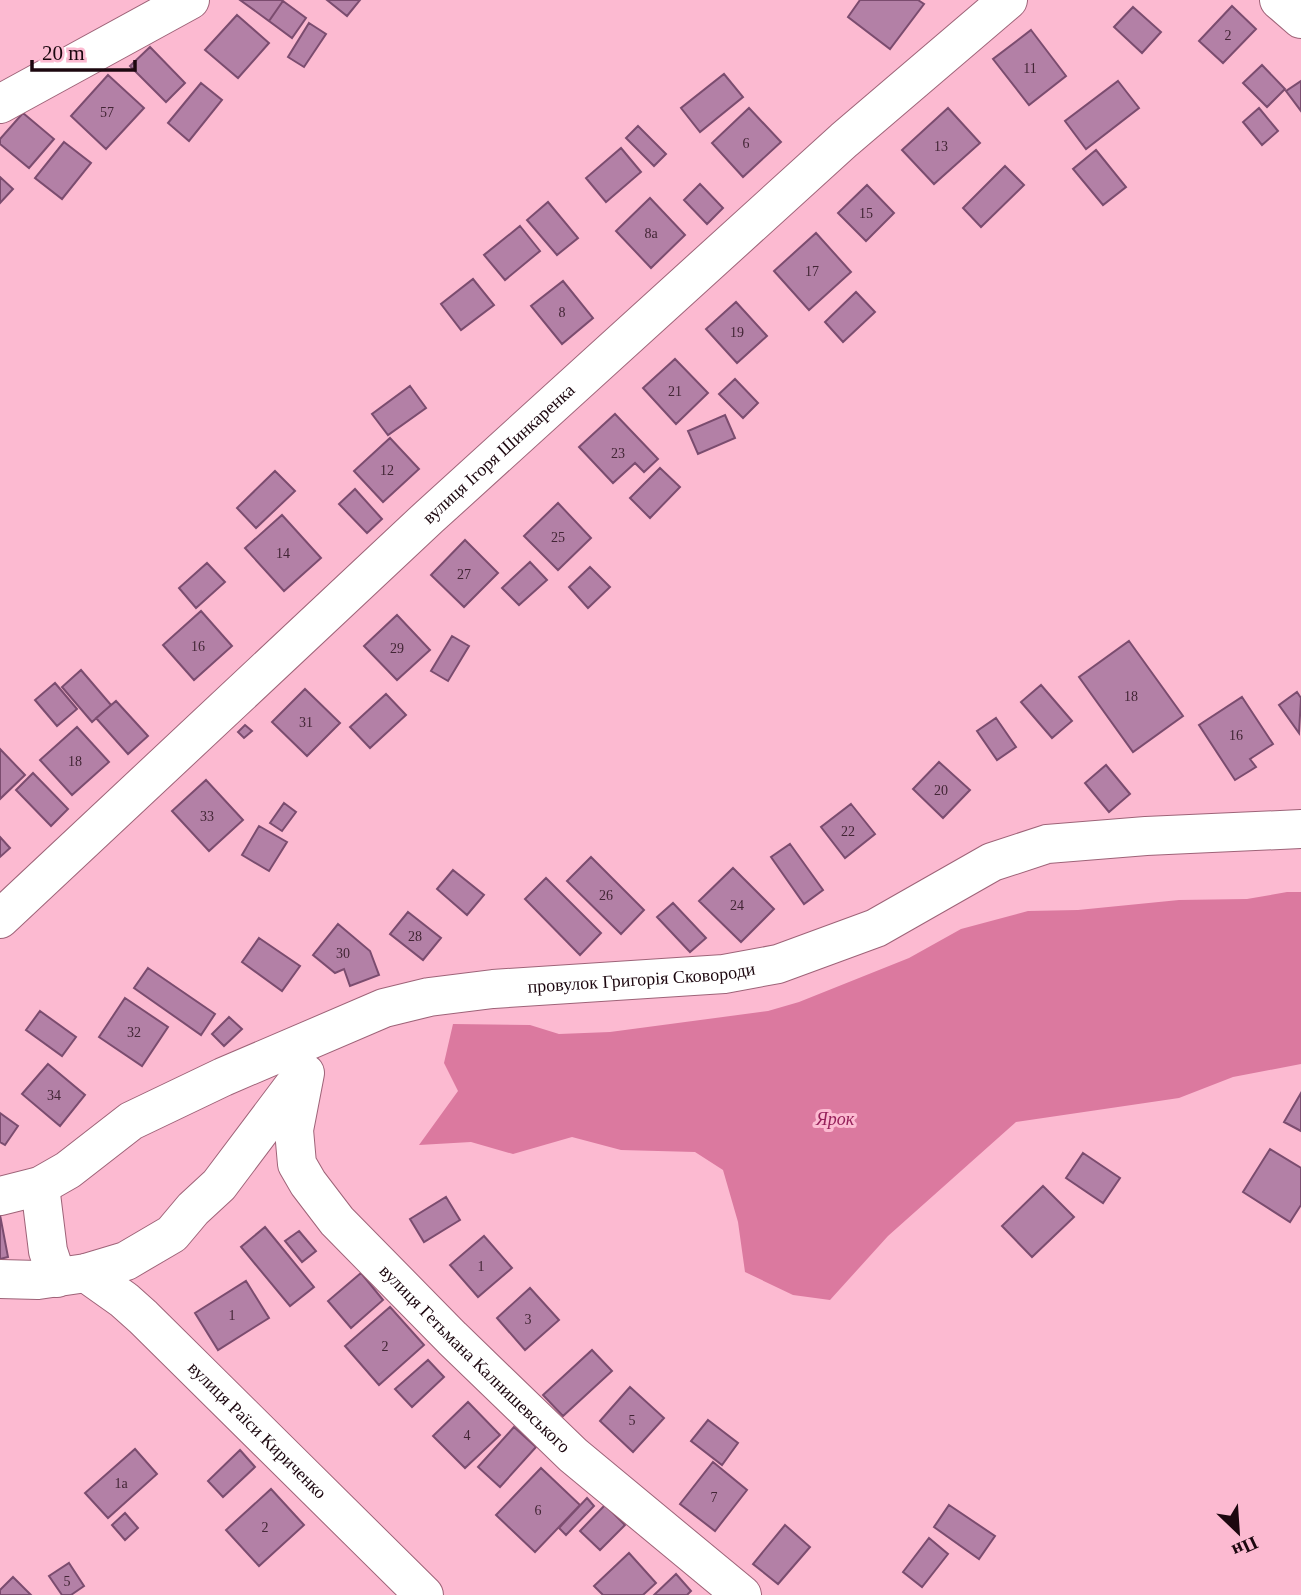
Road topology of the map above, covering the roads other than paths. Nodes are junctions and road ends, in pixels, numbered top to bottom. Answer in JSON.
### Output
{"nodes":[{"id":1,"x":190,"y":0,"type":"edge"},
{"id":2,"x":1008,"y":0,"type":"edge"},
{"id":3,"x":1279,"y":0,"type":"edge"},
{"id":4,"x":1301,"y":19,"type":"edge"},
{"id":5,"x":7,"y":91,"type":"edge"},
{"id":6,"x":1301,"y":829,"type":"edge"},
{"id":7,"x":0,"y":919,"type":"edge"},
{"id":8,"x":349,"y":1022,"type":"junction"},
{"id":9,"x":304,"y":1073,"type":"junction"},
{"id":10,"x":40,"y":1186,"type":"junction"},
{"id":11,"x":0,"y":1196,"type":"edge"},
{"id":12,"x":71,"y":1275,"type":"junction"},
{"id":13,"x":0,"y":1279,"type":"edge"},
{"id":14,"x":424,"y":1595,"type":"edge"},
{"id":15,"x":742,"y":1595,"type":"edge"}],
"edges":[{"from":1,"to":5,"type":"street"},
{"from":2,"to":7,"type":"street","name":"вулиця Ігоря Шинкаренка"},
{"from":3,"to":4,"type":"street"},
{"from":6,"to":8,"type":"street","name":"провулок Григорія Сковороди"},
{"from":8,"to":9,"type":"street"},
{"from":8,"to":10,"type":"street","name":"провулок Григорія Сковороди"},
{"from":9,"to":12,"type":"street"},
{"from":9,"to":15,"type":"street","name":"вулиця Гетьмана Калнишевського"},
{"from":10,"to":11,"type":"street","name":"провулок Григорія Сковороди"},
{"from":10,"to":12,"type":"street"},
{"from":12,"to":13,"type":"street"},
{"from":12,"to":14,"type":"street","name":"вулиця Раїси Кириченко"}]}
